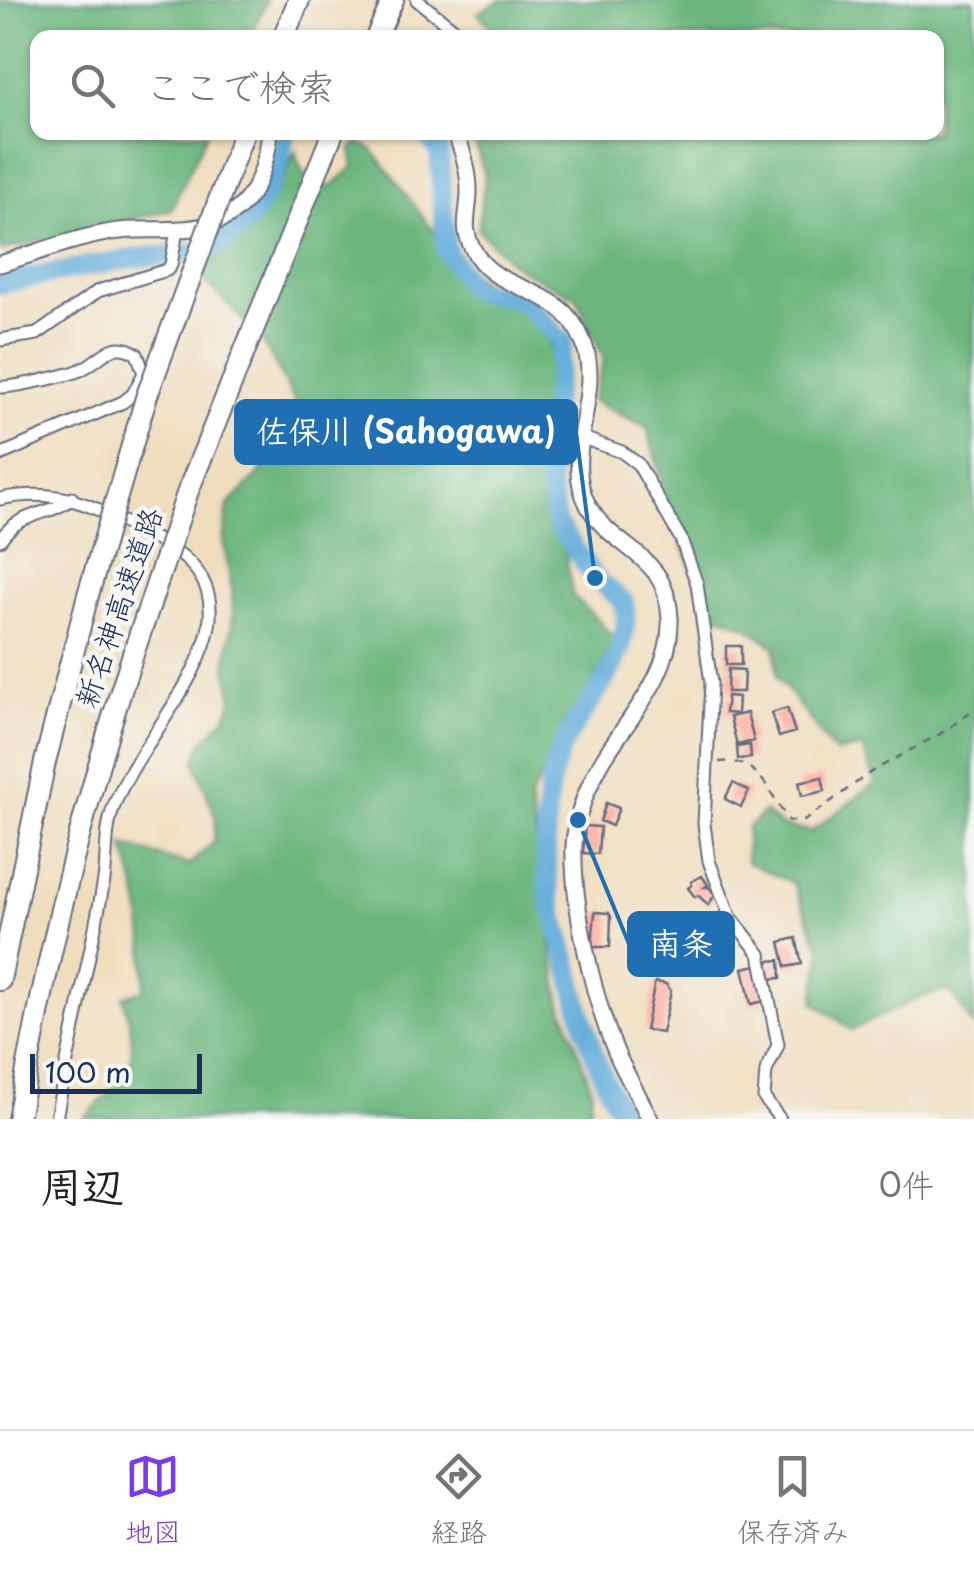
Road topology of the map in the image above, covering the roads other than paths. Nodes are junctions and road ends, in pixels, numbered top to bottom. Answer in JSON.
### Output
{"nodes":[{"id":1,"x":299,"y":0,"type":"edge"},
{"id":2,"x":393,"y":0,"type":"edge"},
{"id":3,"x":417,"y":0,"type":"edge"},
{"id":4,"x":286,"y":30,"type":"edge"},
{"id":5,"x":380,"y":30,"type":"edge"},
{"id":6,"x":455,"y":30,"type":"edge"},
{"id":7,"x":241,"y":140,"type":"edge"},
{"id":8,"x":269,"y":140,"type":"edge"},
{"id":9,"x":329,"y":140,"type":"edge"},
{"id":10,"x":459,"y":140,"type":"edge"},
{"id":11,"x":177,"y":233,"type":"junction"},
{"id":12,"x":0,"y":264,"type":"edge"},
{"id":13,"x":0,"y":340,"type":"edge"},
{"id":14,"x":0,"y":387,"type":"edge"},
{"id":15,"x":580,"y":436,"type":"junction"},
{"id":16,"x":0,"y":455,"type":"edge"},
{"id":17,"x":72,"y":498,"type":"junction"},
{"id":18,"x":0,"y":499,"type":"edge"},
{"id":19,"x":0,"y":540,"type":"edge"},
{"id":20,"x":67,"y":876,"type":"junction"},
{"id":21,"x":0,"y":980,"type":"edge"},
{"id":22,"x":18,"y":1119,"type":"edge"},
{"id":23,"x":29,"y":1119,"type":"edge"},
{"id":24,"x":56,"y":1119,"type":"edge"},
{"id":25,"x":650,"y":1119,"type":"edge"},
{"id":26,"x":780,"y":1119,"type":"edge"}],
"edges":[{"from":1,"to":4,"type":"highway"},
{"from":2,"to":5,"type":"highway"},
{"from":3,"to":6,"type":"street"},
{"from":7,"to":21,"type":"highway","name":"新名神高速道路","bridge":true},
{"from":8,"to":11,"type":"main road"},
{"from":9,"to":20,"type":"highway","name":"新名神高速道路","bridge":true},
{"from":10,"to":15,"type":"main road"},
{"from":11,"to":12,"type":"main road"},
{"from":11,"to":13,"type":"street"},
{"from":14,"to":16,"type":"street"},
{"from":15,"to":25,"type":"main road"},
{"from":15,"to":26,"type":"street"},
{"from":17,"to":18,"type":"street"},
{"from":17,"to":19,"type":"street"},
{"from":17,"to":24,"type":"street"},
{"from":20,"to":22,"type":"highway","name":"新名神高速道路"},
{"from":20,"to":23,"type":"highway"}]}
